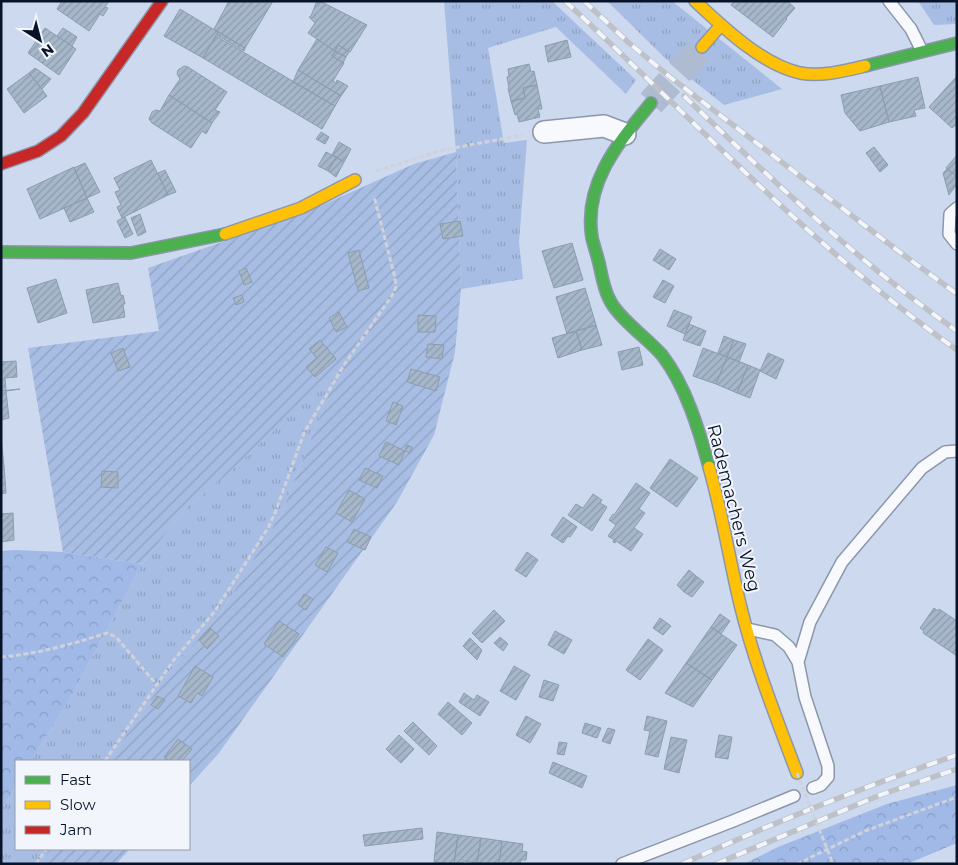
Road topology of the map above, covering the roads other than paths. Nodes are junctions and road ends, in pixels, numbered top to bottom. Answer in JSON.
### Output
{"nodes":[{"id":1,"x":162,"y":1,"type":"edge"},
{"id":2,"x":695,"y":1,"type":"edge"},
{"id":3,"x":891,"y":2,"type":"edge"},
{"id":4,"x":721,"y":26,"type":"junction"},
{"id":5,"x":957,"y":43,"type":"edge"},
{"id":6,"x":702,"y":47,"type":"tunnel mouth"},
{"id":7,"x":922,"y":52,"type":"junction"},
{"id":8,"x":651,"y":103,"type":"tunnel mouth"},
{"id":9,"x":544,"y":132,"type":"road end"},
{"id":10,"x":625,"y":134,"type":"junction"},
{"id":11,"x":1,"y":164,"type":"edge"},
{"id":12,"x":355,"y":180,"type":"dead end"},
{"id":13,"x":957,"y":208,"type":"edge"},
{"id":14,"x":957,"y":244,"type":"edge"},
{"id":15,"x":1,"y":252,"type":"edge"},
{"id":16,"x":957,"y":451,"type":"edge"},
{"id":17,"x":748,"y":629,"type":"junction"},
{"id":18,"x":798,"y":662,"type":"junction"},
{"id":19,"x":797,"y":773,"type":"road end"},
{"id":20,"x":813,"y":788,"type":"dead end"},
{"id":21,"x":794,"y":796,"type":"dead end"},
{"id":22,"x":622,"y":864,"type":"edge"}],
"edges":[{"from":1,"to":11,"type":"street"},
{"from":2,"to":4,"type":"street"},
{"from":3,"to":7,"type":"lane"},
{"from":4,"to":6,"type":"street"},
{"from":4,"to":7,"type":"street"},
{"from":5,"to":7,"type":"street"},
{"from":8,"to":10,"type":"street","name":"Rademachers Weg"},
{"from":9,"to":10,"type":"street"},
{"from":10,"to":17,"type":"street","name":"Rademachers Weg"},
{"from":12,"to":15,"type":"street"},
{"from":13,"to":14,"type":"lane"},
{"from":16,"to":18,"type":"lane"},
{"from":17,"to":18,"type":"lane"},
{"from":17,"to":19,"type":"street","name":"Rademachers Weg"},
{"from":18,"to":20,"type":"lane"},
{"from":21,"to":22,"type":"lane"}]}
